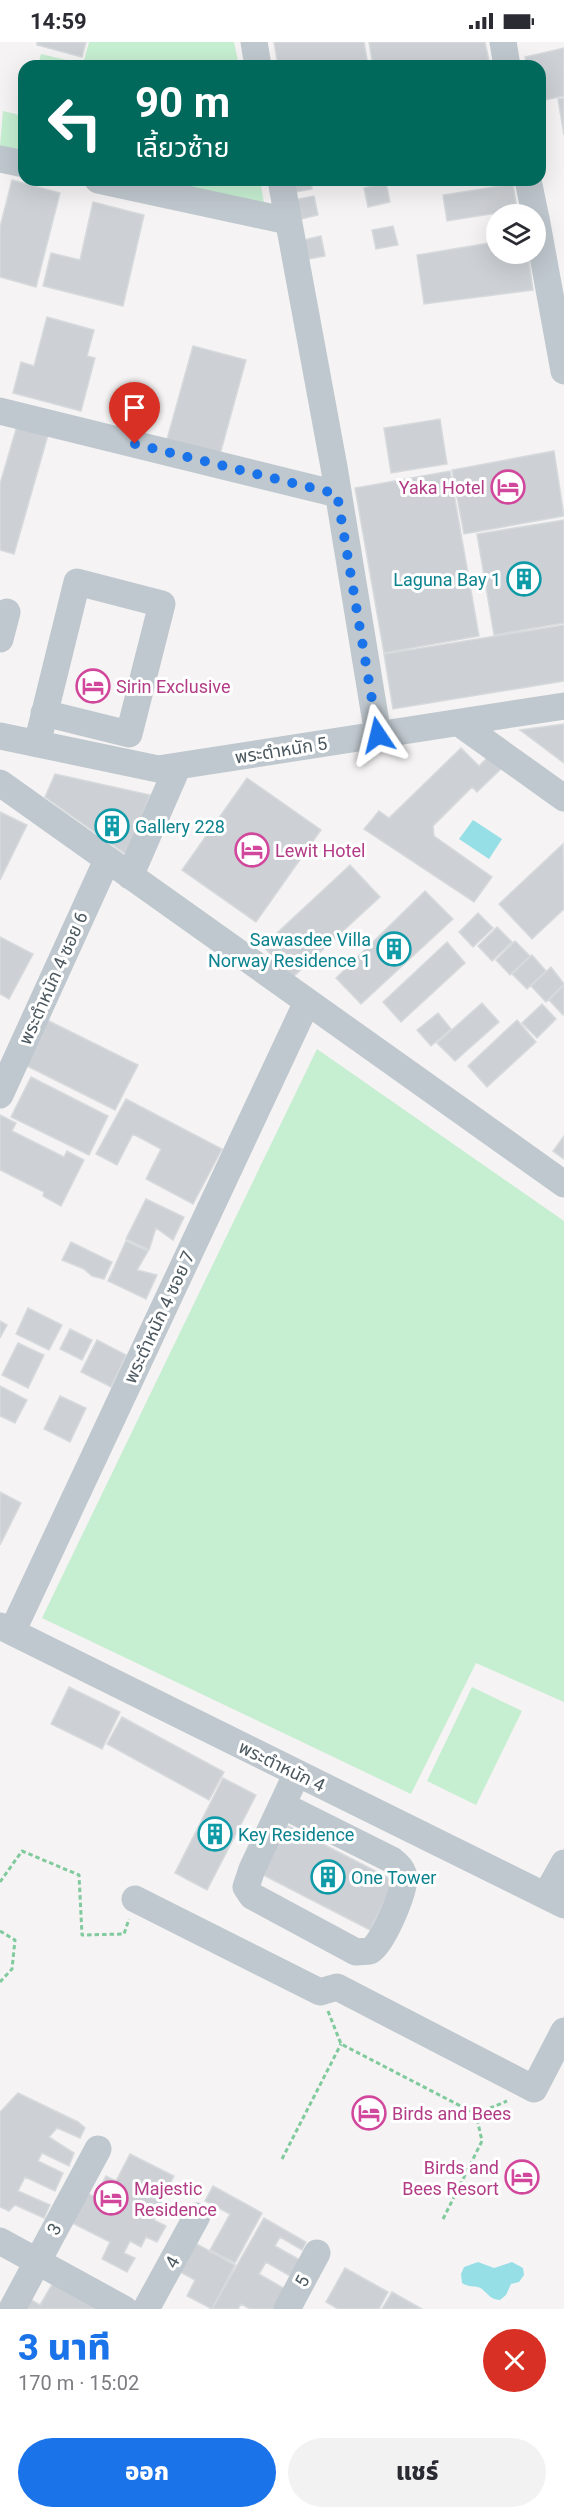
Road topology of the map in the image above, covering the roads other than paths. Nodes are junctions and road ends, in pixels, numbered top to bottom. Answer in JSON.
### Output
{"nodes":[{"id":1,"x":254,"y":42,"type":"edge"},
{"id":2,"x":503,"y":42,"type":"edge"},
{"id":3,"x":257,"y":60,"type":"edge"},
{"id":4,"x":506,"y":60,"type":"edge"},
{"id":5,"x":0,"y":159,"type":"edge"},
{"id":6,"x":18,"y":163,"type":"edge"},
{"id":7,"x":126,"y":186,"type":"edge"},
{"id":8,"x":282,"y":186,"type":"edge"},
{"id":9,"x":529,"y":186,"type":"edge"},
{"id":10,"x":533,"y":204,"type":"edge"},
{"id":11,"x":288,"y":221,"type":"junction"},
{"id":12,"x":544,"y":264,"type":"edge"},
{"id":13,"x":564,"y":371,"type":"edge"},
{"id":14,"x":0,"y":411,"type":"edge"},
{"id":15,"x":337,"y":494,"type":"junction"},
{"id":16,"x":8,"y":612,"type":"dead end"},
{"id":17,"x":0,"y":639,"type":"edge"},
{"id":18,"x":564,"y":706,"type":"edge"},
{"id":19,"x":44,"y":712,"type":"junction"},
{"id":20,"x":459,"y":723,"type":"junction"},
{"id":21,"x":378,"y":735,"type":"junction"},
{"id":22,"x":0,"y":736,"type":"edge"},
{"id":23,"x":37,"y":744,"type":"junction"},
{"id":24,"x":178,"y":766,"type":"junction"},
{"id":25,"x":0,"y":783,"type":"edge"},
{"id":26,"x":564,"y":798,"type":"edge"},
{"id":27,"x":107,"y":860,"type":"junction"},
{"id":28,"x":130,"y":876,"type":"junction"},
{"id":29,"x":307,"y":1002,"type":"junction"},
{"id":30,"x":0,"y":1095,"type":"edge"},
{"id":31,"x":564,"y":1184,"type":"edge"},
{"id":32,"x":6,"y":1629,"type":"edge"},
{"id":33,"x":297,"y":1773,"type":"junction"},
{"id":34,"x":282,"y":1804,"type":"junction"},
{"id":35,"x":564,"y":1863,"type":"edge"},
{"id":36,"x":558,"y":1897,"type":"edge"},
{"id":37,"x":135,"y":1899,"type":"road end"},
{"id":38,"x":564,"y":2031,"type":"edge"},
{"id":39,"x":98,"y":2149,"type":"dead end"},
{"id":40,"x":197,"y":2216,"type":"dead end"},
{"id":41,"x":0,"y":2241,"type":"edge"},
{"id":42,"x":317,"y":2253,"type":"dead end"},
{"id":43,"x":37,"y":2260,"type":"junction"},
{"id":44,"x":12,"y":2309,"type":"edge"},
{"id":45,"x":124,"y":2309,"type":"edge"},
{"id":46,"x":146,"y":2309,"type":"edge"},
{"id":47,"x":287,"y":2309,"type":"edge"}],
"edges":[{"from":1,"to":3,"type":"street"},
{"from":2,"to":4,"type":"street"},
{"from":5,"to":6,"type":"street"},
{"from":7,"to":11,"type":"street"},
{"from":8,"to":11,"type":"street"},
{"from":9,"to":10,"type":"street"},
{"from":11,"to":15,"type":"street"},
{"from":12,"to":13,"type":"street"},
{"from":14,"to":15,"type":"street"},
{"from":15,"to":21,"type":"street"},
{"from":16,"to":17,"type":"street"},
{"from":18,"to":20,"type":"street","name":"พระตำหนัก 5"},
{"from":19,"to":19,"type":"street"},
{"from":19,"to":23,"type":"street"},
{"from":20,"to":21,"type":"street","name":"พระตำหนัก 5"},
{"from":20,"to":26,"type":"street"},
{"from":21,"to":24,"type":"street","name":"พระตำหนัก 5"},
{"from":22,"to":23,"type":"street","name":"พระตำหนัก 5"},
{"from":23,"to":24,"type":"street","name":"พระตำหนัก 5"},
{"from":24,"to":28,"type":"street"},
{"from":25,"to":27,"type":"street"},
{"from":27,"to":28,"type":"street"},
{"from":27,"to":30,"type":"street","name":"พระตำหนัก 4 ซอย 6"},
{"from":28,"to":29,"type":"street"},
{"from":29,"to":31,"type":"street"},
{"from":29,"to":32,"type":"street","name":"พระตำหนัก 4 ซอย 7"},
{"from":32,"to":33,"type":"street","name":"พระตำหนัก 4"},
{"from":33,"to":34,"type":"street"},
{"from":33,"to":36,"type":"street","name":"พระตำหนัก 4"},
{"from":34,"to":34,"type":"street"},
{"from":35,"to":36,"type":"street"},
{"from":37,"to":38,"type":"street"},
{"from":39,"to":43,"type":"street","name":"3"},
{"from":40,"to":46,"type":"street","name":"4"},
{"from":41,"to":43,"type":"street"},
{"from":42,"to":47,"type":"street","name":"5"},
{"from":43,"to":44,"type":"street","name":"3"},
{"from":43,"to":45,"type":"street"}]}
